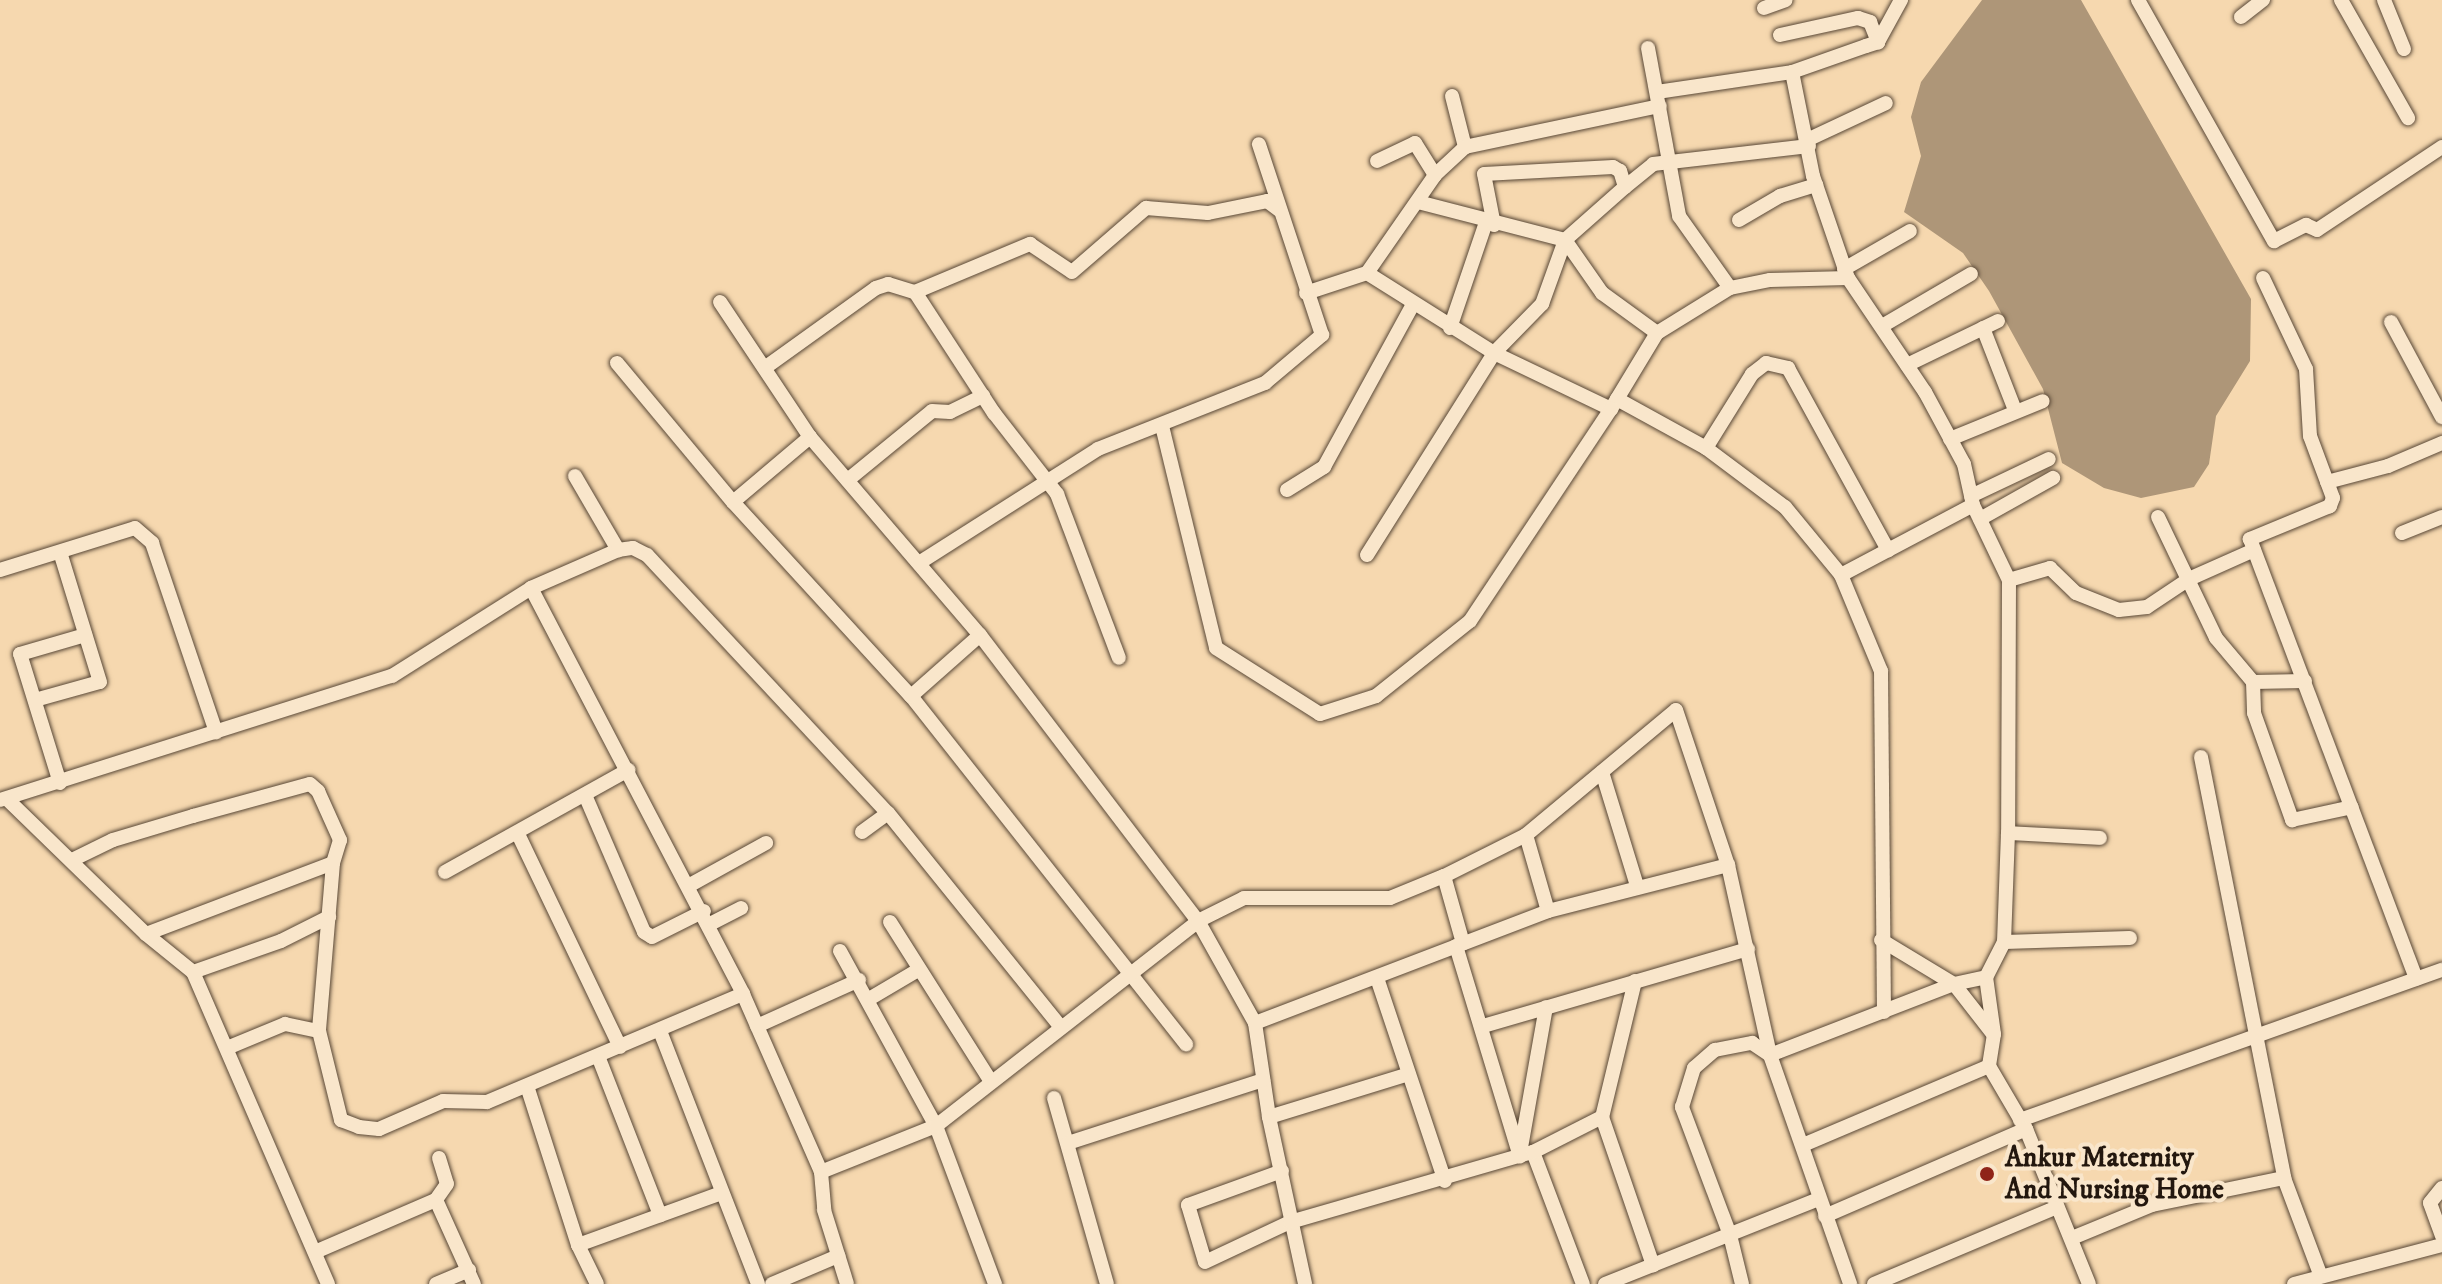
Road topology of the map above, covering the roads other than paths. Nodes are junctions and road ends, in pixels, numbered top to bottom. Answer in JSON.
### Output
{"nodes":[{"id":1,"x":1786,"y":0,"type":"edge"},
{"id":2,"x":1901,"y":0,"type":"edge"},
{"id":3,"x":2138,"y":0,"type":"edge"},
{"id":4,"x":2263,"y":0,"type":"edge"},
{"id":5,"x":2341,"y":0,"type":"edge"},
{"id":6,"x":2384,"y":0,"type":"edge"},
{"id":7,"x":1764,"y":8,"type":"dead end"},
{"id":8,"x":2241,"y":17,"type":"dead end"},
{"id":9,"x":1780,"y":35,"type":"dead end"},
{"id":10,"x":1878,"y":42,"type":"junction"},
{"id":11,"x":1648,"y":48,"type":"dead end"},
{"id":12,"x":2404,"y":49,"type":"dead end"},
{"id":13,"x":1792,"y":72,"type":"junction"},
{"id":14,"x":1452,"y":96,"type":"dead end"},
{"id":15,"x":1659,"y":99,"type":"junction"},
{"id":16,"x":1886,"y":103,"type":"dead end"},
{"id":17,"x":2408,"y":118,"type":"dead end"},
{"id":18,"x":1808,"y":143,"type":"junction"},
{"id":19,"x":1259,"y":144,"type":"dead end"},
{"id":20,"x":1465,"y":147,"type":"junction"},
{"id":21,"x":2442,"y":147,"type":"edge"},
{"id":22,"x":1377,"y":161,"type":"dead end"},
{"id":23,"x":1668,"y":161,"type":"junction"},
{"id":24,"x":1435,"y":175,"type":"junction"},
{"id":25,"x":1816,"y":185,"type":"junction"},
{"id":26,"x":1625,"y":187,"type":"junction"},
{"id":27,"x":1418,"y":202,"type":"junction"},
{"id":28,"x":1279,"y":210,"type":"junction"},
{"id":29,"x":1739,"y":220,"type":"dead end"},
{"id":30,"x":1490,"y":224,"type":"junction"},
{"id":31,"x":1910,"y":231,"type":"dead end"},
{"id":32,"x":1565,"y":240,"type":"junction"},
{"id":33,"x":1367,"y":273,"type":"junction"},
{"id":34,"x":1846,"y":273,"type":"junction"},
{"id":35,"x":1971,"y":274,"type":"dead end"},
{"id":36,"x":2263,"y":278,"type":"dead end"},
{"id":37,"x":1730,"y":288,"type":"junction"},
{"id":38,"x":915,"y":292,"type":"junction"},
{"id":39,"x":1306,"y":293,"type":"junction"},
{"id":40,"x":720,"y":302,"type":"dead end"},
{"id":41,"x":1412,"y":306,"type":"junction"},
{"id":42,"x":1998,"y":321,"type":"dead end"},
{"id":43,"x":2391,"y":322,"type":"dead end"},
{"id":44,"x":1882,"y":326,"type":"junction"},
{"id":45,"x":1450,"y":328,"type":"junction"},
{"id":46,"x":1983,"y":328,"type":"junction"},
{"id":47,"x":1657,"y":333,"type":"junction"},
{"id":48,"x":1494,"y":353,"type":"junction"},
{"id":49,"x":617,"y":363,"type":"dead end"},
{"id":50,"x":1907,"y":365,"type":"junction"},
{"id":51,"x":766,"y":367,"type":"junction"},
{"id":52,"x":983,"y":396,"type":"junction"},
{"id":53,"x":2043,"y":401,"type":"dead end"},
{"id":54,"x":1614,"y":404,"type":"junction"},
{"id":55,"x":2015,"y":410,"type":"junction"},
{"id":56,"x":2442,"y":417,"type":"edge"},
{"id":57,"x":1162,"y":426,"type":"junction"},
{"id":58,"x":810,"y":437,"type":"junction"},
{"id":59,"x":1950,"y":439,"type":"junction"},
{"id":60,"x":2442,"y":443,"type":"edge"},
{"id":61,"x":1706,"y":448,"type":"junction"},
{"id":62,"x":2049,"y":459,"type":"dead end"},
{"id":63,"x":575,"y":476,"type":"dead end"},
{"id":64,"x":2053,"y":478,"type":"dead end"},
{"id":65,"x":849,"y":479,"type":"junction"},
{"id":66,"x":1048,"y":480,"type":"junction"},
{"id":67,"x":2327,"y":482,"type":"junction"},
{"id":68,"x":1287,"y":490,"type":"dead end"},
{"id":69,"x":733,"y":502,"type":"junction"},
{"id":70,"x":1975,"y":507,"type":"junction"},
{"id":71,"x":2158,"y":517,"type":"dead end"},
{"id":72,"x":2442,"y":517,"type":"edge"},
{"id":73,"x":2402,"y":533,"type":"dead end"},
{"id":74,"x":618,"y":550,"type":"junction"},
{"id":75,"x":1888,"y":550,"type":"junction"},
{"id":76,"x":2254,"y":550,"type":"junction"},
{"id":77,"x":60,"y":552,"type":"junction"},
{"id":78,"x":1367,"y":555,"type":"dead end"},
{"id":79,"x":919,"y":563,"type":"junction"},
{"id":80,"x":0,"y":570,"type":"edge"},
{"id":81,"x":1841,"y":575,"type":"junction"},
{"id":82,"x":2189,"y":579,"type":"junction"},
{"id":83,"x":2009,"y":580,"type":"junction"},
{"id":84,"x":531,"y":588,"type":"junction"},
{"id":85,"x":85,"y":635,"type":"junction"},
{"id":86,"x":980,"y":635,"type":"junction"},
{"id":87,"x":1119,"y":658,"type":"dead end"},
{"id":88,"x":2305,"y":681,"type":"junction"},
{"id":89,"x":2253,"y":682,"type":"junction"},
{"id":90,"x":911,"y":696,"type":"junction"},
{"id":91,"x":35,"y":700,"type":"junction"},
{"id":92,"x":216,"y":732,"type":"junction"},
{"id":93,"x":2201,"y":757,"type":"dead end"},
{"id":94,"x":628,"y":770,"type":"junction"},
{"id":95,"x":1602,"y":772,"type":"junction"},
{"id":96,"x":60,"y":783,"type":"junction"},
{"id":97,"x":585,"y":795,"type":"junction"},
{"id":98,"x":4,"y":800,"type":"edge"},
{"id":99,"x":2352,"y":807,"type":"junction"},
{"id":100,"x":888,"y":813,"type":"junction"},
{"id":101,"x":862,"y":832,"type":"dead end"},
{"id":102,"x":2008,"y":833,"type":"junction"},
{"id":103,"x":518,"y":834,"type":"junction"},
{"id":104,"x":1526,"y":835,"type":"junction"},
{"id":105,"x":2100,"y":838,"type":"dead end"},
{"id":106,"x":766,"y":843,"type":"dead end"},
{"id":107,"x":74,"y":859,"type":"junction"},
{"id":108,"x":333,"y":863,"type":"junction"},
{"id":109,"x":1728,"y":865,"type":"junction"},
{"id":110,"x":445,"y":872,"type":"dead end"},
{"id":111,"x":1444,"y":876,"type":"junction"},
{"id":112,"x":690,"y":885,"type":"junction"},
{"id":113,"x":1637,"y":886,"type":"junction"},
{"id":114,"x":741,"y":908,"type":"dead end"},
{"id":115,"x":1548,"y":911,"type":"junction"},
{"id":116,"x":329,"y":917,"type":"junction"},
{"id":117,"x":707,"y":918,"type":"junction"},
{"id":118,"x":1198,"y":921,"type":"junction"},
{"id":119,"x":890,"y":922,"type":"dead end"},
{"id":120,"x":146,"y":934,"type":"junction"},
{"id":121,"x":2130,"y":938,"type":"dead end"},
{"id":122,"x":1881,"y":940,"type":"junction"},
{"id":123,"x":2004,"y":942,"type":"junction"},
{"id":124,"x":1460,"y":945,"type":"junction"},
{"id":125,"x":1748,"y":949,"type":"junction"},
{"id":126,"x":840,"y":951,"type":"dead end"},
{"id":127,"x":918,"y":970,"type":"junction"},
{"id":128,"x":2442,"y":970,"type":"edge"},
{"id":129,"x":193,"y":972,"type":"junction"},
{"id":130,"x":1131,"y":973,"type":"junction"},
{"id":131,"x":1986,"y":977,"type":"junction"},
{"id":132,"x":1377,"y":978,"type":"junction"},
{"id":133,"x":2416,"y":979,"type":"junction"},
{"id":134,"x":859,"y":980,"type":"junction"},
{"id":135,"x":1635,"y":981,"type":"junction"},
{"id":136,"x":1954,"y":984,"type":"junction"},
{"id":137,"x":743,"y":994,"type":"junction"},
{"id":138,"x":869,"y":999,"type":"junction"},
{"id":139,"x":1546,"y":1007,"type":"junction"},
{"id":140,"x":1884,"y":1012,"type":"junction"},
{"id":141,"x":1255,"y":1023,"type":"junction"},
{"id":142,"x":1059,"y":1025,"type":"junction"},
{"id":143,"x":757,"y":1026,"type":"junction"},
{"id":144,"x":1483,"y":1026,"type":"junction"},
{"id":145,"x":319,"y":1031,"type":"junction"},
{"id":146,"x":660,"y":1031,"type":"junction"},
{"id":147,"x":1994,"y":1034,"type":"junction"},
{"id":148,"x":2252,"y":1034,"type":"junction"},
{"id":149,"x":1186,"y":1044,"type":"dead end"},
{"id":150,"x":620,"y":1047,"type":"junction"},
{"id":151,"x":227,"y":1048,"type":"junction"},
{"id":152,"x":1770,"y":1055,"type":"junction"},
{"id":153,"x":598,"y":1056,"type":"junction"},
{"id":154,"x":1989,"y":1066,"type":"junction"},
{"id":155,"x":1409,"y":1074,"type":"junction"},
{"id":156,"x":990,"y":1080,"type":"junction"},
{"id":157,"x":1263,"y":1080,"type":"junction"},
{"id":158,"x":527,"y":1086,"type":"junction"},
{"id":159,"x":1054,"y":1098,"type":"dead end"},
{"id":160,"x":1269,"y":1117,"type":"junction"},
{"id":161,"x":1602,"y":1117,"type":"junction"},
{"id":162,"x":2023,"y":1125,"type":"junction"},
{"id":163,"x":936,"y":1126,"type":"junction"},
{"id":164,"x":1068,"y":1143,"type":"junction"},
{"id":165,"x":1803,"y":1145,"type":"junction"},
{"id":166,"x":1526,"y":1154,"type":"junction"},
{"id":167,"x":439,"y":1158,"type":"dead end"},
{"id":168,"x":1282,"y":1171,"type":"junction"},
{"id":169,"x":821,"y":1172,"type":"junction"},
{"id":170,"x":2284,"y":1178,"type":"junction"},
{"id":171,"x":1445,"y":1181,"type":"junction"},
{"id":172,"x":2442,"y":1188,"type":"edge"},
{"id":173,"x":722,"y":1193,"type":"junction"},
{"id":174,"x":1819,"y":1199,"type":"junction"},
{"id":175,"x":436,"y":1200,"type":"junction"},
{"id":176,"x":2057,"y":1207,"type":"junction"},
{"id":177,"x":660,"y":1215,"type":"junction"},
{"id":178,"x":1825,"y":1216,"type":"junction"},
{"id":179,"x":1290,"y":1222,"type":"junction"},
{"id":180,"x":1730,"y":1235,"type":"junction"},
{"id":181,"x":2442,"y":1236,"type":"edge"},
{"id":182,"x":2072,"y":1238,"type":"junction"},
{"id":183,"x":578,"y":1245,"type":"junction"},
{"id":184,"x":2442,"y":1245,"type":"edge"},
{"id":185,"x":315,"y":1252,"type":"junction"},
{"id":186,"x":838,"y":1256,"type":"junction"},
{"id":187,"x":1653,"y":1265,"type":"junction"},
{"id":188,"x":2320,"y":1274,"type":"junction"},
{"id":189,"x":471,"y":1277,"type":"edge"},
{"id":190,"x":328,"y":1284,"type":"edge"},
{"id":191,"x":436,"y":1284,"type":"edge"},
{"id":192,"x":597,"y":1284,"type":"edge"},
{"id":193,"x":758,"y":1284,"type":"edge"},
{"id":194,"x":772,"y":1284,"type":"edge"},
{"id":195,"x":847,"y":1284,"type":"edge"},
{"id":196,"x":995,"y":1284,"type":"edge"},
{"id":197,"x":1107,"y":1284,"type":"edge"},
{"id":198,"x":1305,"y":1284,"type":"edge"},
{"id":199,"x":1583,"y":1284,"type":"edge"},
{"id":200,"x":1605,"y":1284,"type":"edge"},
{"id":201,"x":1742,"y":1284,"type":"edge"},
{"id":202,"x":1850,"y":1284,"type":"edge"},
{"id":203,"x":1874,"y":1284,"type":"edge"},
{"id":204,"x":2089,"y":1284,"type":"edge"},
{"id":205,"x":2294,"y":1284,"type":"edge"}],
"edges":[{"from":1,"to":7,"type":"street"},
{"from":2,"to":10,"type":"street"},
{"from":3,"to":21,"type":"street"},
{"from":4,"to":8,"type":"street"},
{"from":5,"to":17,"type":"street"},
{"from":6,"to":12,"type":"street"},
{"from":9,"to":10,"type":"street"},
{"from":10,"to":13,"type":"street"},
{"from":11,"to":15,"type":"street"},
{"from":13,"to":15,"type":"street"},
{"from":13,"to":18,"type":"street"},
{"from":14,"to":20,"type":"street"},
{"from":15,"to":20,"type":"street"},
{"from":15,"to":23,"type":"street"},
{"from":16,"to":18,"type":"street"},
{"from":18,"to":23,"type":"street"},
{"from":18,"to":25,"type":"street"},
{"from":19,"to":28,"type":"street"},
{"from":20,"to":24,"type":"street"},
{"from":22,"to":24,"type":"street"},
{"from":23,"to":26,"type":"street"},
{"from":23,"to":37,"type":"street"},
{"from":24,"to":27,"type":"street"},
{"from":25,"to":29,"type":"street"},
{"from":25,"to":34,"type":"street"},
{"from":26,"to":30,"type":"street"},
{"from":26,"to":32,"type":"street"},
{"from":27,"to":30,"type":"street"},
{"from":27,"to":33,"type":"street"},
{"from":28,"to":38,"type":"street"},
{"from":28,"to":39,"type":"street"},
{"from":30,"to":32,"type":"street"},
{"from":30,"to":45,"type":"street"},
{"from":31,"to":34,"type":"street"},
{"from":32,"to":47,"type":"street"},
{"from":32,"to":48,"type":"street"},
{"from":33,"to":39,"type":"street"},
{"from":33,"to":41,"type":"street"},
{"from":34,"to":37,"type":"street"},
{"from":34,"to":44,"type":"street"},
{"from":35,"to":44,"type":"street"},
{"from":36,"to":67,"type":"street"},
{"from":37,"to":47,"type":"street"},
{"from":38,"to":51,"type":"street"},
{"from":38,"to":52,"type":"street"},
{"from":39,"to":57,"type":"street"},
{"from":40,"to":51,"type":"street"},
{"from":41,"to":45,"type":"street"},
{"from":41,"to":68,"type":"street"},
{"from":42,"to":46,"type":"street"},
{"from":43,"to":56,"type":"street"},
{"from":44,"to":50,"type":"street"},
{"from":45,"to":48,"type":"street"},
{"from":46,"to":50,"type":"street"},
{"from":46,"to":55,"type":"street"},
{"from":47,"to":54,"type":"street"},
{"from":48,"to":54,"type":"street"},
{"from":48,"to":78,"type":"street"},
{"from":49,"to":69,"type":"street"},
{"from":50,"to":59,"type":"street"},
{"from":51,"to":58,"type":"street"},
{"from":52,"to":65,"type":"street"},
{"from":52,"to":66,"type":"street"},
{"from":53,"to":55,"type":"street"},
{"from":54,"to":57,"type":"street"},
{"from":54,"to":61,"type":"street"},
{"from":55,"to":59,"type":"street"},
{"from":57,"to":66,"type":"street"},
{"from":58,"to":65,"type":"street"},
{"from":58,"to":69,"type":"street"},
{"from":59,"to":70,"type":"street"},
{"from":60,"to":67,"type":"street"},
{"from":61,"to":75,"type":"street"},
{"from":61,"to":81,"type":"street"},
{"from":62,"to":70,"type":"street"},
{"from":63,"to":74,"type":"street"},
{"from":64,"to":70,"type":"street"},
{"from":65,"to":79,"type":"street"},
{"from":66,"to":79,"type":"street"},
{"from":66,"to":87,"type":"street"},
{"from":67,"to":76,"type":"street"},
{"from":69,"to":90,"type":"street"},
{"from":70,"to":75,"type":"street"},
{"from":70,"to":83,"type":"street"},
{"from":71,"to":82,"type":"street"},
{"from":72,"to":73,"type":"street"},
{"from":74,"to":84,"type":"street"},
{"from":74,"to":100,"type":"street"},
{"from":75,"to":81,"type":"street"},
{"from":76,"to":82,"type":"street"},
{"from":76,"to":88,"type":"street"},
{"from":77,"to":80,"type":"street"},
{"from":77,"to":85,"type":"street"},
{"from":77,"to":92,"type":"street"},
{"from":79,"to":86,"type":"street"},
{"from":81,"to":122,"type":"street"},
{"from":82,"to":83,"type":"street"},
{"from":82,"to":89,"type":"street"},
{"from":83,"to":102,"type":"street"},
{"from":84,"to":92,"type":"street"},
{"from":84,"to":94,"type":"street"},
{"from":85,"to":91,"type":"street"},
{"from":85,"to":91,"type":"street"},
{"from":86,"to":90,"type":"street"},
{"from":86,"to":118,"type":"street"},
{"from":88,"to":89,"type":"street"},
{"from":88,"to":99,"type":"street"},
{"from":89,"to":99,"type":"street"},
{"from":90,"to":130,"type":"street"},
{"from":91,"to":96,"type":"street"},
{"from":92,"to":96,"type":"street"},
{"from":93,"to":148,"type":"street"},
{"from":94,"to":97,"type":"street"},
{"from":94,"to":112,"type":"street"},
{"from":95,"to":104,"type":"street"},
{"from":95,"to":109,"type":"street"},
{"from":95,"to":113,"type":"street"},
{"from":96,"to":98,"type":"street"},
{"from":97,"to":103,"type":"street"},
{"from":97,"to":117,"type":"street"},
{"from":98,"to":107,"type":"street"},
{"from":99,"to":133,"type":"street"},
{"from":100,"to":101,"type":"street"},
{"from":100,"to":142,"type":"street"},
{"from":102,"to":105,"type":"street"},
{"from":102,"to":123,"type":"street"},
{"from":103,"to":110,"type":"street"},
{"from":103,"to":150,"type":"street"},
{"from":104,"to":111,"type":"street"},
{"from":104,"to":115,"type":"street"},
{"from":106,"to":112,"type":"street"},
{"from":107,"to":108,"type":"street"},
{"from":107,"to":120,"type":"street"},
{"from":108,"to":116,"type":"street"},
{"from":108,"to":120,"type":"street"},
{"from":109,"to":113,"type":"street"},
{"from":109,"to":125,"type":"street"},
{"from":111,"to":118,"type":"street"},
{"from":111,"to":124,"type":"street"},
{"from":112,"to":117,"type":"street"},
{"from":113,"to":115,"type":"street"},
{"from":114,"to":117,"type":"street"},
{"from":115,"to":124,"type":"street"},
{"from":116,"to":129,"type":"street"},
{"from":116,"to":145,"type":"street"},
{"from":117,"to":137,"type":"street"},
{"from":118,"to":130,"type":"street"},
{"from":118,"to":141,"type":"street"},
{"from":119,"to":127,"type":"street"},
{"from":120,"to":129,"type":"street"},
{"from":121,"to":123,"type":"street"},
{"from":122,"to":136,"type":"street"},
{"from":122,"to":140,"type":"street"},
{"from":123,"to":131,"type":"street"},
{"from":124,"to":132,"type":"street"},
{"from":124,"to":144,"type":"street"},
{"from":125,"to":135,"type":"street"},
{"from":125,"to":152,"type":"street"},
{"from":126,"to":134,"type":"street"},
{"from":127,"to":138,"type":"street"},
{"from":127,"to":156,"type":"street"},
{"from":128,"to":133,"type":"street"},
{"from":129,"to":151,"type":"street"},
{"from":130,"to":142,"type":"street"},
{"from":130,"to":149,"type":"street"},
{"from":131,"to":136,"type":"street"},
{"from":131,"to":147,"type":"street"},
{"from":132,"to":141,"type":"street"},
{"from":132,"to":155,"type":"street"},
{"from":133,"to":148,"type":"street"},
{"from":134,"to":138,"type":"street"},
{"from":134,"to":143,"type":"street"},
{"from":135,"to":139,"type":"street"},
{"from":135,"to":161,"type":"street"},
{"from":136,"to":140,"type":"street"},
{"from":136,"to":147,"type":"street"},
{"from":137,"to":143,"type":"street"},
{"from":137,"to":146,"type":"street"},
{"from":138,"to":163,"type":"street"},
{"from":139,"to":144,"type":"street"},
{"from":139,"to":166,"type":"street"},
{"from":140,"to":152,"type":"street"},
{"from":141,"to":157,"type":"street"},
{"from":142,"to":156,"type":"street"},
{"from":143,"to":169,"type":"street"},
{"from":144,"to":166,"type":"street"},
{"from":145,"to":151,"type":"street"},
{"from":145,"to":158,"type":"street"},
{"from":146,"to":150,"type":"street"},
{"from":146,"to":173,"type":"street"},
{"from":147,"to":154,"type":"street"},
{"from":148,"to":162,"type":"street"},
{"from":148,"to":170,"type":"street"},
{"from":150,"to":153,"type":"street"},
{"from":151,"to":185,"type":"street"},
{"from":152,"to":165,"type":"street"},
{"from":152,"to":180,"type":"street"},
{"from":153,"to":158,"type":"street"},
{"from":153,"to":177,"type":"street"},
{"from":154,"to":162,"type":"street"},
{"from":154,"to":165,"type":"street"},
{"from":155,"to":160,"type":"street"},
{"from":155,"to":171,"type":"street"},
{"from":156,"to":163,"type":"street"},
{"from":157,"to":160,"type":"street"},
{"from":157,"to":164,"type":"street"},
{"from":158,"to":183,"type":"street"},
{"from":159,"to":164,"type":"street"},
{"from":160,"to":168,"type":"street"},
{"from":161,"to":166,"type":"street"},
{"from":161,"to":187,"type":"street"},
{"from":162,"to":176,"type":"street"},
{"from":162,"to":178,"type":"street"},
{"from":163,"to":169,"type":"street"},
{"from":163,"to":196,"type":"street"},
{"from":164,"to":197,"type":"street"},
{"from":165,"to":174,"type":"street"},
{"from":166,"to":171,"type":"street"},
{"from":166,"to":199,"type":"street"},
{"from":167,"to":175,"type":"street"},
{"from":168,"to":179,"type":"street"},
{"from":168,"to":179,"type":"street"},
{"from":169,"to":186,"type":"street"},
{"from":170,"to":182,"type":"street"},
{"from":170,"to":188,"type":"street"},
{"from":171,"to":179,"type":"street"},
{"from":172,"to":181,"type":"street"},
{"from":173,"to":177,"type":"street"},
{"from":173,"to":193,"type":"street"},
{"from":174,"to":178,"type":"street"},
{"from":174,"to":180,"type":"street"},
{"from":175,"to":185,"type":"street"},
{"from":175,"to":189,"type":"street"},
{"from":176,"to":182,"type":"street"},
{"from":176,"to":203,"type":"street"},
{"from":177,"to":183,"type":"street"},
{"from":178,"to":202,"type":"street"},
{"from":179,"to":198,"type":"street"},
{"from":180,"to":187,"type":"street"},
{"from":180,"to":201,"type":"street"},
{"from":182,"to":204,"type":"street"},
{"from":183,"to":192,"type":"street"},
{"from":184,"to":188,"type":"street"},
{"from":185,"to":190,"type":"street"},
{"from":186,"to":194,"type":"street"},
{"from":186,"to":195,"type":"street"},
{"from":187,"to":200,"type":"street"},
{"from":188,"to":205,"type":"street"},
{"from":189,"to":191,"type":"street"}]}
